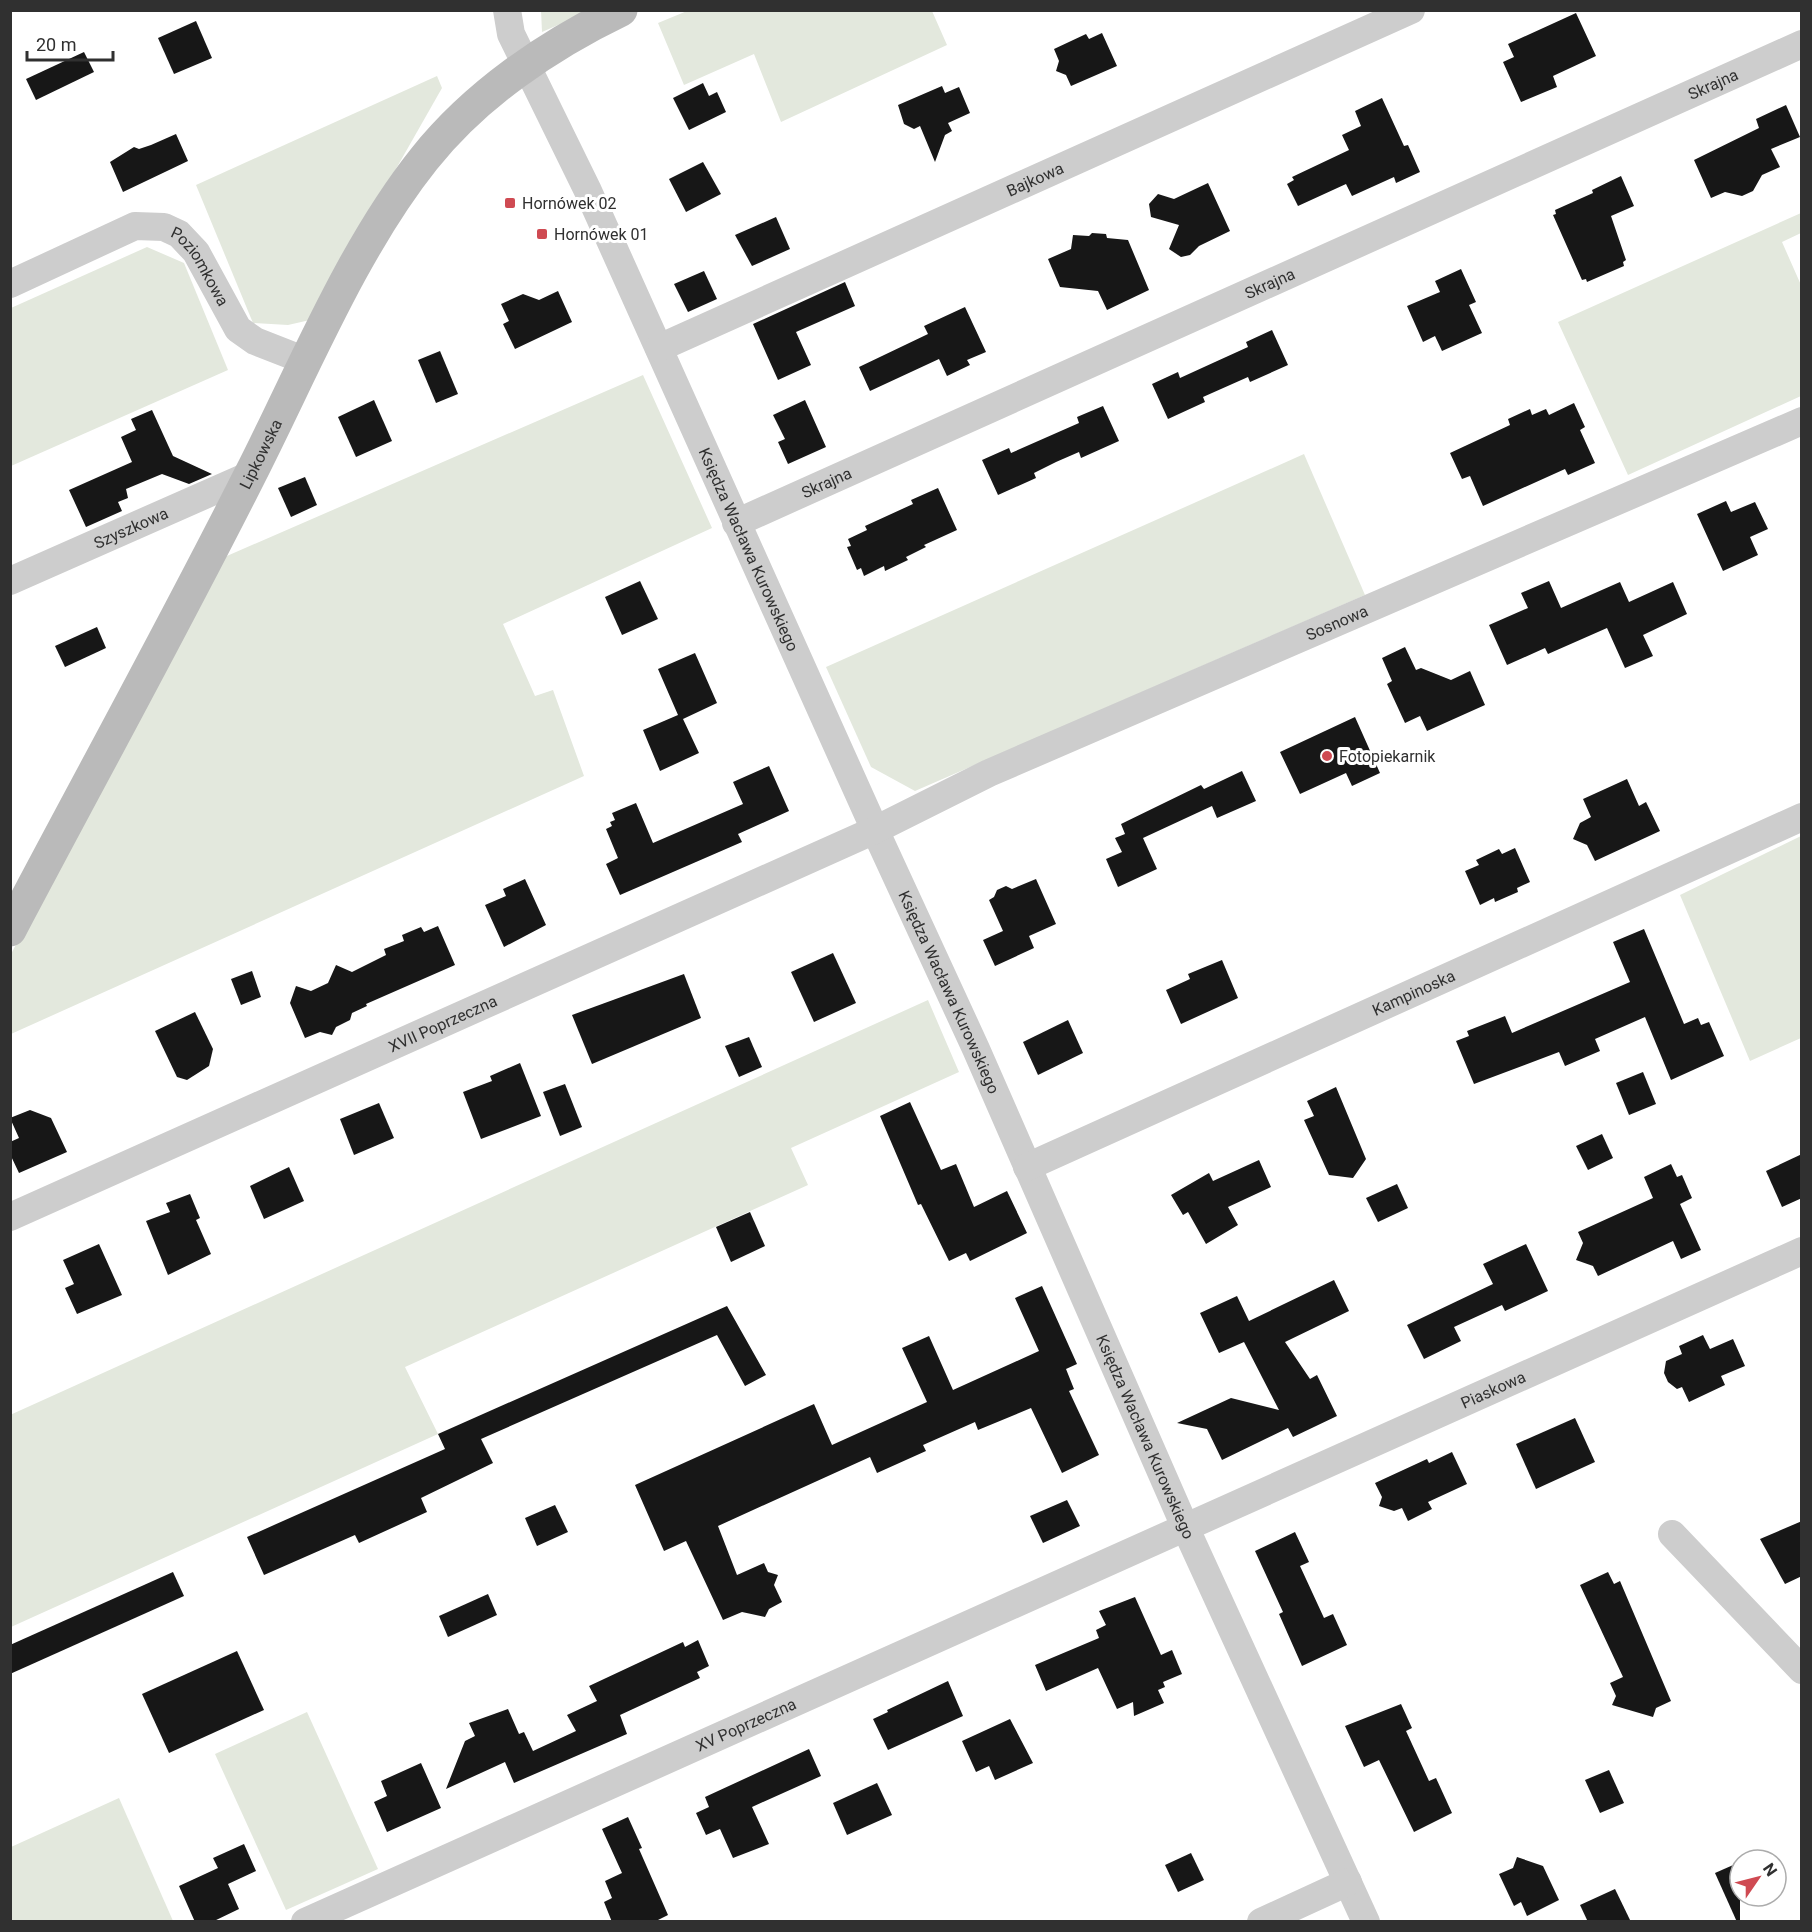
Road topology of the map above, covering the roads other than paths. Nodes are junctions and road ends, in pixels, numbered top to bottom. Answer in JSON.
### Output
{"nodes":[{"id":1,"x":507,"y":10,"type":"edge"},
{"id":2,"x":621,"y":10,"type":"edge"},
{"id":3,"x":1411,"y":10,"type":"edge"},
{"id":4,"x":1802,"y":44,"type":"edge"},
{"id":5,"x":528,"y":65,"type":"junction"},
{"id":6,"x":10,"y":284,"type":"edge"},
{"id":7,"x":659,"y":348,"type":"junction"},
{"id":8,"x":306,"y":361,"type":"junction"},
{"id":9,"x":1802,"y":421,"type":"edge"},
{"id":10,"x":250,"y":476,"type":"junction"},
{"id":11,"x":736,"y":522,"type":"junction"},
{"id":12,"x":10,"y":581,"type":"edge"},
{"id":13,"x":1802,"y":817,"type":"edge"},
{"id":14,"x":874,"y":830,"type":"junction"},
{"id":15,"x":10,"y":930,"type":"edge"},
{"id":16,"x":1027,"y":1167,"type":"junction"},
{"id":17,"x":10,"y":1217,"type":"edge"},
{"id":18,"x":1802,"y":1251,"type":"edge"},
{"id":19,"x":1186,"y":1529,"type":"junction"},
{"id":20,"x":1672,"y":1534,"type":"dead end"},
{"id":21,"x":1802,"y":1670,"type":"edge"},
{"id":22,"x":1348,"y":1882,"type":"junction"},
{"id":23,"x":304,"y":1922,"type":"edge"},
{"id":24,"x":1261,"y":1922,"type":"edge"},
{"id":25,"x":1366,"y":1922,"type":"edge"}],
"edges":[{"from":1,"to":5,"type":"street"},
{"from":2,"to":5,"type":"street","name":"Lipkowska"},
{"from":3,"to":7,"type":"street","name":"Bajkowa"},
{"from":4,"to":11,"type":"street","name":"Skrajna"},
{"from":5,"to":7,"type":"street","name":"Księdza Wacława Kurowskiego"},
{"from":5,"to":8,"type":"street","name":"Lipkowska"},
{"from":6,"to":8,"type":"street","name":"Poziomkowa"},
{"from":7,"to":11,"type":"street","name":"Księdza Wacława Kurowskiego"},
{"from":8,"to":10,"type":"street","name":"Lipkowska"},
{"from":9,"to":14,"type":"street","name":"Sosnowa"},
{"from":10,"to":12,"type":"street","name":"Szyszkowa"},
{"from":10,"to":15,"type":"street","name":"Lipkowska"},
{"from":11,"to":14,"type":"street","name":"Księdza Wacława Kurowskiego"},
{"from":13,"to":16,"type":"street","name":"Kampinoska"},
{"from":14,"to":16,"type":"street","name":"Księdza Wacława Kurowskiego"},
{"from":14,"to":17,"type":"street","name":"XVII Poprzeczna"},
{"from":16,"to":19,"type":"street","name":"Księdza Wacława Kurowskiego"},
{"from":18,"to":19,"type":"street","name":"Piaskowa"},
{"from":19,"to":22,"type":"street","name":"Księdza Wacława Kurowskiego"},
{"from":19,"to":23,"type":"street","name":"XV Poprzeczna"},
{"from":20,"to":21,"type":"street"},
{"from":22,"to":24,"type":"street"},
{"from":22,"to":25,"type":"street","name":"Księdza Wacława Kurowskiego"}]}
